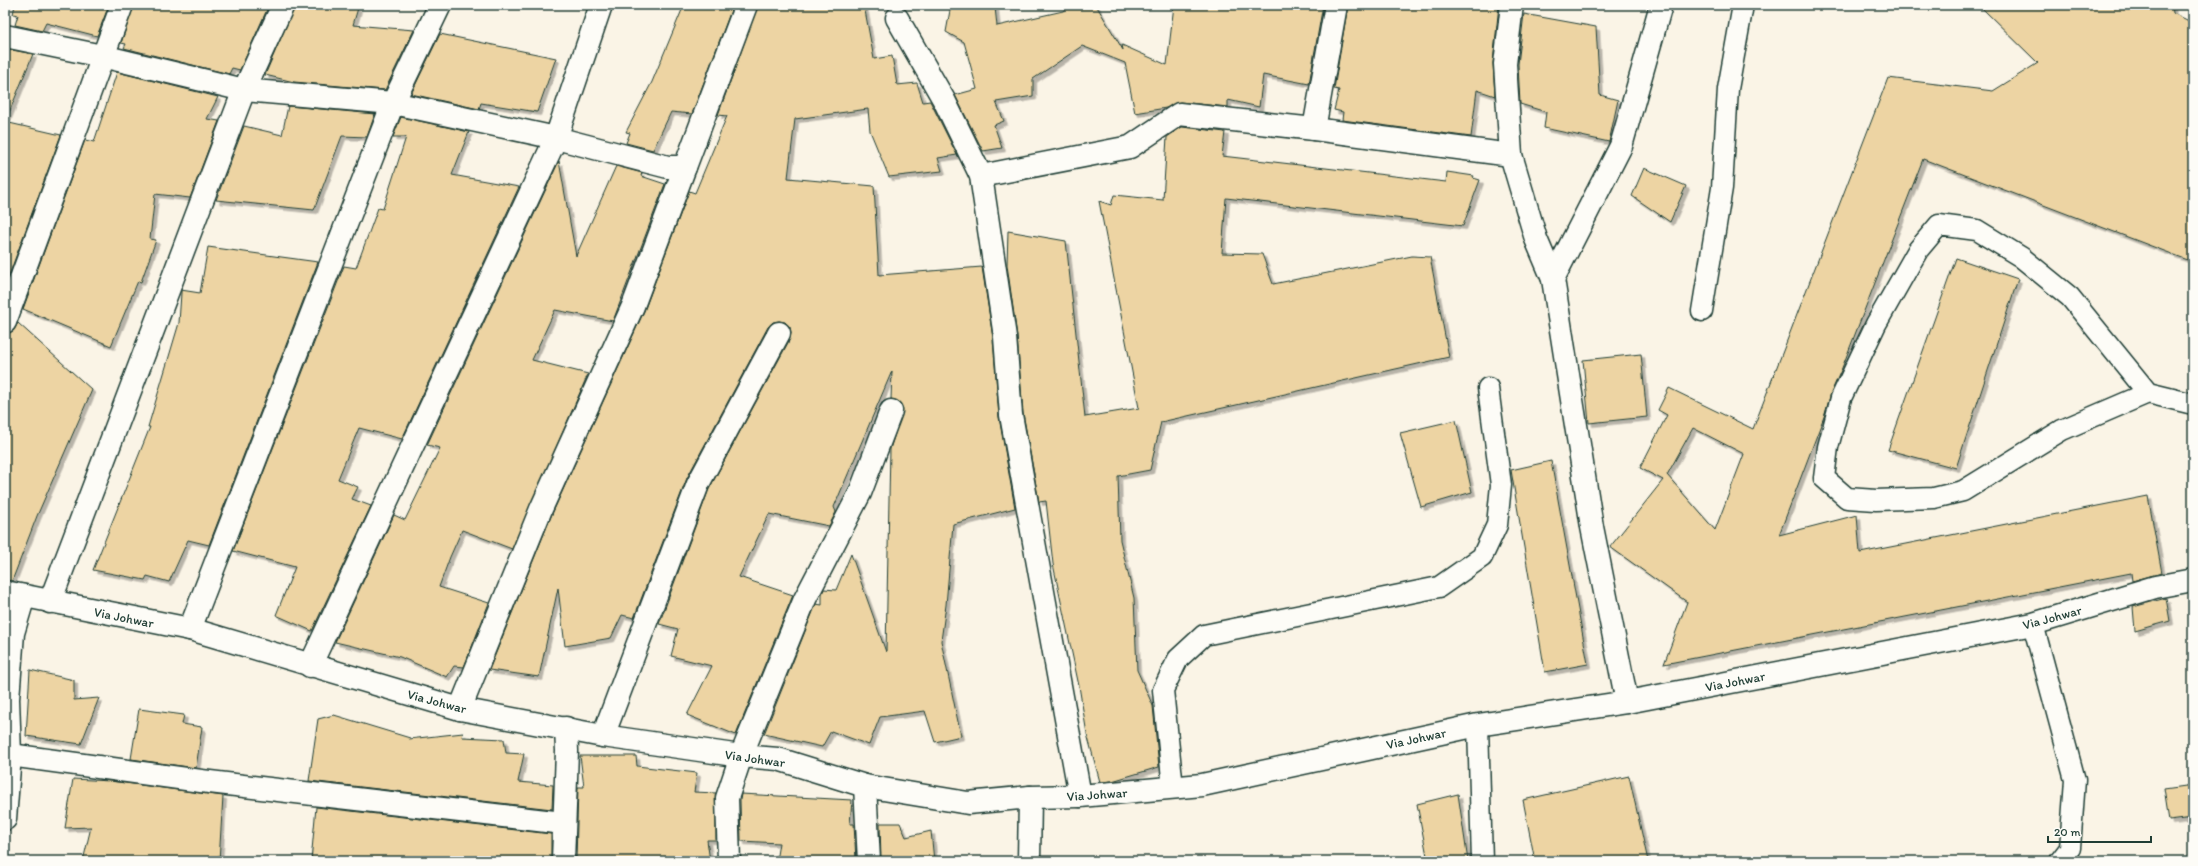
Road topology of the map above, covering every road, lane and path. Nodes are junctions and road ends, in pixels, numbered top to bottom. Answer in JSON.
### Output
{"nodes":[{"id":1,"x":122,"y":5,"type":"edge"},
{"id":2,"x":283,"y":5,"type":"edge"},
{"id":3,"x":440,"y":5,"type":"edge"},
{"id":4,"x":601,"y":5,"type":"edge"},
{"id":5,"x":746,"y":5,"type":"edge"},
{"id":6,"x":1336,"y":5,"type":"edge"},
{"id":7,"x":1512,"y":5,"type":"edge"},
{"id":8,"x":1662,"y":5,"type":"edge"},
{"id":9,"x":1742,"y":5,"type":"edge"},
{"id":10,"x":897,"y":18,"type":"dead end"},
{"id":11,"x":5,"y":36,"type":"edge"},
{"id":12,"x":102,"y":56,"type":"junction"},
{"id":13,"x":244,"y":90,"type":"junction"},
{"id":14,"x":393,"y":103,"type":"junction"},
{"id":15,"x":1314,"y":129,"type":"junction"},
{"id":16,"x":556,"y":138,"type":"junction"},
{"id":17,"x":1511,"y":155,"type":"junction"},
{"id":18,"x":685,"y":167,"type":"junction"},
{"id":19,"x":981,"y":176,"type":"junction"},
{"id":20,"x":1553,"y":279,"type":"junction"},
{"id":21,"x":1702,"y":311,"type":"dead end"},
{"id":22,"x":5,"y":322,"type":"edge"},
{"id":23,"x":779,"y":333,"type":"dead end"},
{"id":24,"x":1488,"y":388,"type":"dead end"},
{"id":25,"x":2148,"y":393,"type":"junction"},
{"id":26,"x":2193,"y":404,"type":"edge"},
{"id":27,"x":891,"y":411,"type":"dead end"},
{"id":28,"x":2193,"y":580,"type":"edge"},
{"id":29,"x":15,"y":594,"type":"edge"},
{"id":30,"x":50,"y":602,"type":"junction"},
{"id":31,"x":2033,"y":624,"type":"junction"},
{"id":32,"x":190,"y":629,"type":"junction"},
{"id":33,"x":310,"y":666,"type":"junction"},
{"id":34,"x":1627,"y":702,"type":"junction"},
{"id":35,"x":460,"y":709,"type":"junction"},
{"id":36,"x":1478,"y":725,"type":"junction"},
{"id":37,"x":566,"y":728,"type":"junction"},
{"id":38,"x":603,"y":736,"type":"junction"},
{"id":39,"x":10,"y":755,"type":"junction"},
{"id":40,"x":741,"y":756,"type":"junction"},
{"id":41,"x":865,"y":786,"type":"junction"},
{"id":42,"x":1173,"y":788,"type":"junction"},
{"id":43,"x":1080,"y":796,"type":"junction"},
{"id":44,"x":1030,"y":797,"type":"junction"},
{"id":45,"x":5,"y":819,"type":"edge"},
{"id":46,"x":563,"y":823,"type":"junction"},
{"id":47,"x":563,"y":861,"type":"edge"},
{"id":48,"x":729,"y":861,"type":"edge"},
{"id":49,"x":869,"y":861,"type":"edge"},
{"id":50,"x":1029,"y":861,"type":"edge"},
{"id":51,"x":1482,"y":861,"type":"edge"},
{"id":52,"x":2060,"y":861,"type":"edge"}],
"edges":[{"from":1,"to":12,"type":"street"},
{"from":2,"to":13,"type":"street"},
{"from":3,"to":14,"type":"street"},
{"from":4,"to":16,"type":"street"},
{"from":5,"to":18,"type":"street"},
{"from":6,"to":15,"type":"street"},
{"from":7,"to":17,"type":"street"},
{"from":8,"to":20,"type":"street"},
{"from":9,"to":21,"type":"lane"},
{"from":10,"to":19,"type":"street"},
{"from":11,"to":12,"type":"street"},
{"from":12,"to":13,"type":"street"},
{"from":12,"to":22,"type":"street"},
{"from":13,"to":14,"type":"street"},
{"from":13,"to":30,"type":"street"},
{"from":14,"to":16,"type":"street"},
{"from":14,"to":32,"type":"street"},
{"from":15,"to":17,"type":"street"},
{"from":15,"to":19,"type":"street"},
{"from":16,"to":18,"type":"street"},
{"from":16,"to":33,"type":"street"},
{"from":17,"to":20,"type":"street"},
{"from":18,"to":35,"type":"street"},
{"from":19,"to":43,"type":"street"},
{"from":20,"to":34,"type":"street"},
{"from":23,"to":38,"type":"street"},
{"from":24,"to":42,"type":"lane"},
{"from":25,"to":25,"type":"lane"},
{"from":25,"to":26,"type":"lane"},
{"from":27,"to":40,"type":"street"},
{"from":28,"to":31,"type":"street","name":"Via Johwar"},
{"from":29,"to":30,"type":"street","name":"Via Johwar"},
{"from":29,"to":39,"type":"street"},
{"from":30,"to":32,"type":"street","name":"Via Johwar"},
{"from":31,"to":34,"type":"street","name":"Via Johwar"},
{"from":31,"to":52,"type":"lane"},
{"from":32,"to":33,"type":"street","name":"Via Johwar"},
{"from":33,"to":35,"type":"street","name":"Via Johwar"},
{"from":34,"to":36,"type":"street","name":"Via Johwar"},
{"from":35,"to":37,"type":"street","name":"Via Johwar"},
{"from":36,"to":42,"type":"street","name":"Via Johwar"},
{"from":36,"to":51,"type":"lane"},
{"from":37,"to":38,"type":"street","name":"Via Johwar"},
{"from":37,"to":46,"type":"street"},
{"from":38,"to":40,"type":"street","name":"Via Johwar"},
{"from":39,"to":45,"type":"street"},
{"from":39,"to":46,"type":"street"},
{"from":40,"to":41,"type":"street","name":"Via Johwar"},
{"from":40,"to":48,"type":"street"},
{"from":41,"to":44,"type":"street","name":"Via Johwar"},
{"from":41,"to":49,"type":"street"},
{"from":42,"to":43,"type":"street","name":"Via Johwar"},
{"from":43,"to":44,"type":"street","name":"Via Johwar"},
{"from":44,"to":50,"type":"street"},
{"from":46,"to":47,"type":"street"}]}
